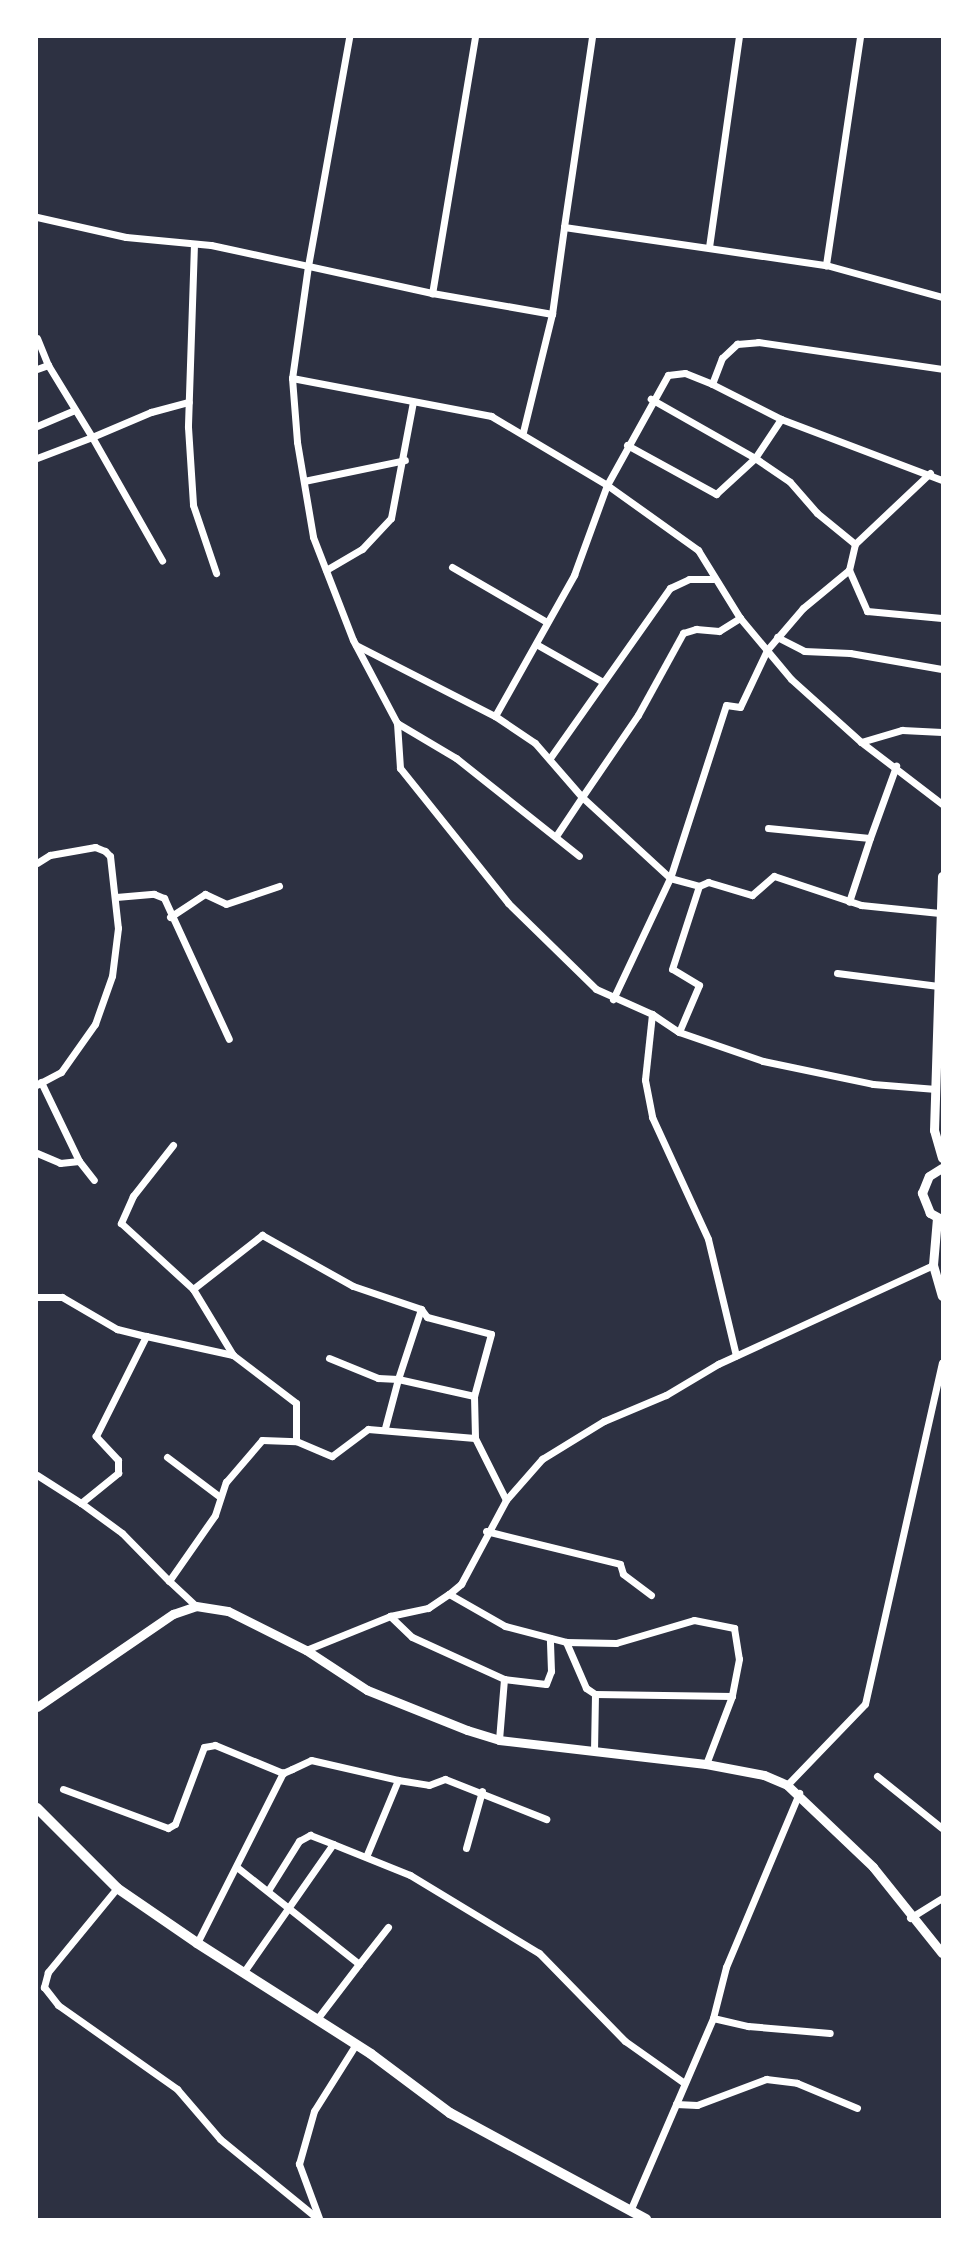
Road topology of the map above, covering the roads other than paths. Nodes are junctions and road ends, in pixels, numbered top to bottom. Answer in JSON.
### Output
{"nodes":[{"id":1,"x":349,"y":37,"type":"edge"},
{"id":2,"x":475,"y":37,"type":"edge"},
{"id":3,"x":592,"y":37,"type":"edge"},
{"id":4,"x":739,"y":37,"type":"edge"},
{"id":5,"x":860,"y":37,"type":"edge"},
{"id":6,"x":37,"y":217,"type":"edge"},
{"id":7,"x":564,"y":228,"type":"junction"},
{"id":8,"x":194,"y":244,"type":"junction"},
{"id":9,"x":709,"y":247,"type":"junction"},
{"id":10,"x":826,"y":265,"type":"junction"},
{"id":11,"x":308,"y":266,"type":"junction"},
{"id":12,"x":432,"y":293,"type":"junction"},
{"id":13,"x":942,"y":297,"type":"edge"},
{"id":14,"x":552,"y":314,"type":"junction"},
{"id":15,"x":37,"y":338,"type":"edge"},
{"id":16,"x":48,"y":365,"type":"junction"},
{"id":17,"x":37,"y":369,"type":"edge"},
{"id":18,"x":942,"y":369,"type":"edge"},
{"id":19,"x":292,"y":378,"type":"junction"},
{"id":20,"x":712,"y":384,"type":"junction"},
{"id":21,"x":652,"y":399,"type":"junction"},
{"id":22,"x":189,"y":402,"type":"junction"},
{"id":23,"x":413,"y":402,"type":"junction"},
{"id":24,"x":73,"y":411,"type":"junction"},
{"id":25,"x":781,"y":419,"type":"junction"},
{"id":26,"x":37,"y":426,"type":"edge"},
{"id":27,"x":523,"y":432,"type":"junction"},
{"id":28,"x":92,"y":437,"type":"junction"},
{"id":29,"x":627,"y":445,"type":"junction"},
{"id":30,"x":37,"y":458,"type":"edge"},
{"id":31,"x":755,"y":458,"type":"junction"},
{"id":32,"x":405,"y":460,"type":"junction"},
{"id":33,"x":930,"y":473,"type":"junction"},
{"id":34,"x":942,"y":480,"type":"edge"},
{"id":35,"x":303,"y":481,"type":"junction"},
{"id":36,"x":607,"y":485,"type":"junction"},
{"id":37,"x":855,"y":544,"type":"junction"},
{"id":38,"x":162,"y":560,"type":"dead end"},
{"id":39,"x":452,"y":567,"type":"dead end"},
{"id":40,"x":326,"y":570,"type":"junction"},
{"id":41,"x":849,"y":570,"type":"junction"},
{"id":42,"x":216,"y":573,"type":"dead end"},
{"id":43,"x":713,"y":579,"type":"junction"},
{"id":44,"x":740,"y":618,"type":"junction"},
{"id":45,"x":942,"y":618,"type":"edge"},
{"id":46,"x":547,"y":622,"type":"junction"},
{"id":47,"x":777,"y":637,"type":"junction"},
{"id":48,"x":536,"y":644,"type":"junction"},
{"id":49,"x":355,"y":645,"type":"junction"},
{"id":50,"x":767,"y":650,"type":"junction"},
{"id":51,"x":942,"y":669,"type":"edge"},
{"id":52,"x":601,"y":681,"type":"junction"},
{"id":53,"x":495,"y":716,"type":"junction"},
{"id":54,"x":397,"y":723,"type":"junction"},
{"id":55,"x":942,"y":733,"type":"edge"},
{"id":56,"x":861,"y":742,"type":"junction"},
{"id":57,"x":550,"y":758,"type":"junction"},
{"id":58,"x":896,"y":766,"type":"junction"},
{"id":59,"x":582,"y":797,"type":"junction"},
{"id":60,"x":942,"y":804,"type":"edge"},
{"id":61,"x":768,"y":828,"type":"dead end"},
{"id":62,"x":556,"y":836,"type":"junction"},
{"id":63,"x":870,"y":838,"type":"junction"},
{"id":64,"x":579,"y":856,"type":"dead end"},
{"id":65,"x":37,"y":863,"type":"edge"},
{"id":66,"x":942,"y":876,"type":"edge"},
{"id":67,"x":670,"y":878,"type":"junction"},
{"id":68,"x":279,"y":886,"type":"dead end"},
{"id":69,"x":699,"y":887,"type":"junction"},
{"id":70,"x":117,"y":897,"type":"junction"},
{"id":71,"x":849,"y":902,"type":"junction"},
{"id":72,"x":940,"y":913,"type":"junction"},
{"id":73,"x":170,"y":917,"type":"junction"},
{"id":74,"x":940,"y":946,"type":"edge"},
{"id":75,"x":837,"y":973,"type":"dead end"},
{"id":76,"x":938,"y":986,"type":"junction"},
{"id":77,"x":613,"y":999,"type":"junction"},
{"id":78,"x":652,"y":1014,"type":"junction"},
{"id":79,"x":679,"y":1032,"type":"junction"},
{"id":80,"x":939,"y":1038,"type":"edge"},
{"id":81,"x":229,"y":1039,"type":"dead end"},
{"id":82,"x":39,"y":1083,"type":"edge"},
{"id":83,"x":936,"y":1089,"type":"junction"},
{"id":84,"x":173,"y":1145,"type":"dead end"},
{"id":85,"x":37,"y":1153,"type":"edge"},
{"id":86,"x":942,"y":1158,"type":"edge"},
{"id":87,"x":79,"y":1161,"type":"junction"},
{"id":88,"x":942,"y":1168,"type":"edge"},
{"id":89,"x":94,"y":1180,"type":"dead end"},
{"id":90,"x":940,"y":1219,"type":"edge"},
{"id":91,"x":933,"y":1265,"type":"junction"},
{"id":92,"x":193,"y":1289,"type":"junction"},
{"id":93,"x":942,"y":1296,"type":"edge"},
{"id":94,"x":37,"y":1297,"type":"edge"},
{"id":95,"x":421,"y":1309,"type":"junction"},
{"id":96,"x":146,"y":1336,"type":"junction"},
{"id":97,"x":233,"y":1355,"type":"junction"},
{"id":98,"x":736,"y":1356,"type":"junction"},
{"id":99,"x":329,"y":1359,"type":"dead end"},
{"id":100,"x":942,"y":1363,"type":"edge"},
{"id":101,"x":398,"y":1379,"type":"junction"},
{"id":102,"x":474,"y":1396,"type":"junction"},
{"id":103,"x":385,"y":1428,"type":"junction"},
{"id":104,"x":475,"y":1438,"type":"junction"},
{"id":105,"x":296,"y":1441,"type":"junction"},
{"id":106,"x":167,"y":1457,"type":"dead end"},
{"id":107,"x":37,"y":1475,"type":"edge"},
{"id":108,"x":219,"y":1497,"type":"junction"},
{"id":109,"x":506,"y":1500,"type":"junction"},
{"id":110,"x":80,"y":1503,"type":"junction"},
{"id":111,"x":486,"y":1531,"type":"junction"},
{"id":112,"x":169,"y":1581,"type":"junction"},
{"id":113,"x":449,"y":1594,"type":"junction"},
{"id":114,"x":651,"y":1595,"type":"dead end"},
{"id":115,"x":196,"y":1605,"type":"junction"},
{"id":116,"x":390,"y":1616,"type":"junction"},
{"id":117,"x":550,"y":1638,"type":"junction"},
{"id":118,"x":566,"y":1642,"type":"junction"},
{"id":119,"x":306,"y":1650,"type":"junction"},
{"id":120,"x":504,"y":1679,"type":"junction"},
{"id":121,"x":595,"y":1694,"type":"junction"},
{"id":122,"x":732,"y":1696,"type":"junction"},
{"id":123,"x":37,"y":1707,"type":"edge"},
{"id":124,"x":499,"y":1740,"type":"junction"},
{"id":125,"x":594,"y":1751,"type":"junction"},
{"id":126,"x":706,"y":1764,"type":"junction"},
{"id":127,"x":283,"y":1773,"type":"junction"},
{"id":128,"x":877,"y":1776,"type":"dead end"},
{"id":129,"x":398,"y":1780,"type":"junction"},
{"id":130,"x":787,"y":1785,"type":"junction"},
{"id":131,"x":63,"y":1789,"type":"dead end"},
{"id":132,"x":482,"y":1791,"type":"junction"},
{"id":133,"x":799,"y":1792,"type":"junction"},
{"id":134,"x":37,"y":1808,"type":"edge"},
{"id":135,"x":547,"y":1819,"type":"dead end"},
{"id":136,"x":942,"y":1828,"type":"edge"},
{"id":137,"x":333,"y":1844,"type":"junction"},
{"id":138,"x":466,"y":1848,"type":"dead end"},
{"id":139,"x":366,"y":1857,"type":"junction"},
{"id":140,"x":238,"y":1868,"type":"junction"},
{"id":141,"x":117,"y":1888,"type":"junction"},
{"id":142,"x":269,"y":1889,"type":"junction"},
{"id":143,"x":942,"y":1898,"type":"edge"},
{"id":144,"x":291,"y":1908,"type":"junction"},
{"id":145,"x":910,"y":1918,"type":"junction"},
{"id":146,"x":388,"y":1927,"type":"dead end"},
{"id":147,"x":197,"y":1943,"type":"junction"},
{"id":148,"x":942,"y":1953,"type":"edge"},
{"id":149,"x":359,"y":1964,"type":"junction"},
{"id":150,"x":243,"y":1972,"type":"junction"},
{"id":151,"x":713,"y":2018,"type":"junction"},
{"id":152,"x":317,"y":2020,"type":"junction"},
{"id":153,"x":830,"y":2033,"type":"dead end"},
{"id":154,"x":356,"y":2044,"type":"junction"},
{"id":155,"x":684,"y":2083,"type":"junction"},
{"id":156,"x":676,"y":2104,"type":"junction"},
{"id":157,"x":857,"y":2108,"type":"dead end"},
{"id":158,"x":630,"y":2211,"type":"junction"},
{"id":159,"x":319,"y":2219,"type":"edge"},
{"id":160,"x":646,"y":2219,"type":"edge"}],
"edges":[{"from":1,"to":11,"type":"street"},
{"from":2,"to":12,"type":"street"},
{"from":3,"to":7,"type":"street"},
{"from":4,"to":9,"type":"street"},
{"from":5,"to":10,"type":"street"},
{"from":6,"to":8,"type":"street"},
{"from":7,"to":9,"type":"street"},
{"from":7,"to":14,"type":"street"},
{"from":8,"to":11,"type":"street"},
{"from":8,"to":22,"type":"street"},
{"from":9,"to":10,"type":"street"},
{"from":10,"to":13,"type":"street"},
{"from":11,"to":12,"type":"street"},
{"from":11,"to":19,"type":"street"},
{"from":12,"to":14,"type":"street"},
{"from":14,"to":27,"type":"street"},
{"from":15,"to":16,"type":"street"},
{"from":16,"to":17,"type":"street"},
{"from":16,"to":24,"type":"street"},
{"from":18,"to":20,"type":"street"},
{"from":19,"to":23,"type":"street"},
{"from":19,"to":35,"type":"street"},
{"from":20,"to":21,"type":"street"},
{"from":20,"to":25,"type":"street"},
{"from":21,"to":29,"type":"street"},
{"from":21,"to":31,"type":"street"},
{"from":22,"to":28,"type":"street"},
{"from":22,"to":42,"type":"street"},
{"from":23,"to":27,"type":"street"},
{"from":23,"to":32,"type":"street"},
{"from":24,"to":26,"type":"street"},
{"from":24,"to":28,"type":"street"},
{"from":25,"to":31,"type":"street"},
{"from":25,"to":33,"type":"street"},
{"from":27,"to":36,"type":"street"},
{"from":28,"to":30,"type":"street"},
{"from":28,"to":38,"type":"street"},
{"from":29,"to":31,"type":"street"},
{"from":29,"to":36,"type":"street"},
{"from":31,"to":37,"type":"street"},
{"from":32,"to":35,"type":"street"},
{"from":32,"to":40,"type":"street"},
{"from":33,"to":34,"type":"street"},
{"from":33,"to":37,"type":"street"},
{"from":35,"to":40,"type":"street"},
{"from":36,"to":43,"type":"street"},
{"from":36,"to":46,"type":"street"},
{"from":37,"to":41,"type":"street"},
{"from":39,"to":46,"type":"street"},
{"from":40,"to":49,"type":"street"},
{"from":41,"to":45,"type":"street"},
{"from":41,"to":47,"type":"street"},
{"from":43,"to":44,"type":"street"},
{"from":43,"to":52,"type":"street"},
{"from":44,"to":50,"type":"street"},
{"from":44,"to":59,"type":"street"},
{"from":46,"to":48,"type":"street"},
{"from":47,"to":50,"type":"street"},
{"from":47,"to":51,"type":"street"},
{"from":48,"to":52,"type":"street"},
{"from":48,"to":53,"type":"street"},
{"from":49,"to":53,"type":"street"},
{"from":49,"to":54,"type":"street"},
{"from":50,"to":56,"type":"street"},
{"from":50,"to":67,"type":"street"},
{"from":52,"to":57,"type":"street"},
{"from":53,"to":57,"type":"street"},
{"from":54,"to":62,"type":"street"},
{"from":54,"to":77,"type":"street"},
{"from":55,"to":56,"type":"street"},
{"from":56,"to":58,"type":"street"},
{"from":57,"to":59,"type":"street"},
{"from":58,"to":60,"type":"street"},
{"from":58,"to":63,"type":"street"},
{"from":59,"to":62,"type":"street"},
{"from":59,"to":67,"type":"street"},
{"from":61,"to":63,"type":"street"},
{"from":62,"to":64,"type":"street"},
{"from":63,"to":71,"type":"street"},
{"from":65,"to":70,"type":"street"},
{"from":66,"to":72,"type":"street"},
{"from":67,"to":69,"type":"street"},
{"from":67,"to":77,"type":"street"},
{"from":68,"to":73,"type":"street"},
{"from":69,"to":71,"type":"street"},
{"from":69,"to":79,"type":"street"},
{"from":70,"to":73,"type":"street"},
{"from":70,"to":82,"type":"street"},
{"from":71,"to":72,"type":"street"},
{"from":72,"to":74,"type":"street"},
{"from":73,"to":81,"type":"street"},
{"from":74,"to":76,"type":"street"},
{"from":75,"to":76,"type":"street"},
{"from":76,"to":80,"type":"street"},
{"from":77,"to":78,"type":"street"},
{"from":78,"to":79,"type":"street"},
{"from":78,"to":98,"type":"street"},
{"from":79,"to":83,"type":"street"},
{"from":80,"to":83,"type":"street"},
{"from":82,"to":87,"type":"street"},
{"from":83,"to":86,"type":"street"},
{"from":84,"to":92,"type":"street"},
{"from":85,"to":87,"type":"street"},
{"from":87,"to":89,"type":"street"},
{"from":88,"to":90,"type":"street"},
{"from":90,"to":91,"type":"street"},
{"from":91,"to":93,"type":"street"},
{"from":91,"to":98,"type":"street"},
{"from":92,"to":95,"type":"street"},
{"from":92,"to":97,"type":"street"},
{"from":94,"to":96,"type":"street"},
{"from":95,"to":101,"type":"street"},
{"from":95,"to":102,"type":"street"},
{"from":96,"to":97,"type":"street"},
{"from":96,"to":110,"type":"street"},
{"from":97,"to":105,"type":"street"},
{"from":98,"to":109,"type":"street"},
{"from":99,"to":101,"type":"street"},
{"from":100,"to":130,"type":"street"},
{"from":101,"to":102,"type":"street"},
{"from":101,"to":103,"type":"street"},
{"from":102,"to":104,"type":"street"},
{"from":103,"to":104,"type":"street"},
{"from":103,"to":105,"type":"street"},
{"from":104,"to":109,"type":"street"},
{"from":105,"to":108,"type":"street"},
{"from":106,"to":108,"type":"street"},
{"from":107,"to":110,"type":"street"},
{"from":108,"to":112,"type":"street"},
{"from":109,"to":111,"type":"street"},
{"from":110,"to":112,"type":"street"},
{"from":111,"to":113,"type":"street"},
{"from":111,"to":114,"type":"street"},
{"from":112,"to":115,"type":"street"},
{"from":113,"to":116,"type":"street"},
{"from":113,"to":117,"type":"street"},
{"from":115,"to":119,"type":"street"},
{"from":115,"to":123,"type":"street"},
{"from":116,"to":119,"type":"street"},
{"from":116,"to":120,"type":"street"},
{"from":117,"to":118,"type":"street"},
{"from":117,"to":120,"type":"street"},
{"from":118,"to":121,"type":"street"},
{"from":118,"to":122,"type":"street"},
{"from":119,"to":124,"type":"street"},
{"from":120,"to":124,"type":"street"},
{"from":121,"to":122,"type":"street"},
{"from":121,"to":125,"type":"street"},
{"from":122,"to":126,"type":"street"},
{"from":124,"to":125,"type":"street"},
{"from":125,"to":126,"type":"street"},
{"from":126,"to":130,"type":"street"},
{"from":127,"to":129,"type":"street"},
{"from":127,"to":131,"type":"street"},
{"from":127,"to":140,"type":"street"},
{"from":128,"to":136,"type":"street"},
{"from":129,"to":132,"type":"street"},
{"from":129,"to":139,"type":"street"},
{"from":130,"to":133,"type":"street"},
{"from":132,"to":135,"type":"street"},
{"from":132,"to":138,"type":"street"},
{"from":133,"to":145,"type":"street"},
{"from":133,"to":151,"type":"street"},
{"from":134,"to":141,"type":"main road"},
{"from":137,"to":139,"type":"street"},
{"from":137,"to":142,"type":"street"},
{"from":137,"to":144,"type":"street"},
{"from":139,"to":155,"type":"street"},
{"from":140,"to":142,"type":"street"},
{"from":140,"to":147,"type":"street"},
{"from":141,"to":147,"type":"main road"},
{"from":141,"to":159,"type":"street"},
{"from":142,"to":144,"type":"street"},
{"from":143,"to":145,"type":"street"},
{"from":144,"to":149,"type":"street"},
{"from":144,"to":150,"type":"street"},
{"from":145,"to":148,"type":"street"},
{"from":146,"to":149,"type":"street"},
{"from":147,"to":150,"type":"main road"},
{"from":149,"to":152,"type":"street"},
{"from":150,"to":152,"type":"main road"},
{"from":151,"to":153,"type":"street"},
{"from":151,"to":155,"type":"street"},
{"from":152,"to":154,"type":"main road"},
{"from":154,"to":158,"type":"main road"},
{"from":154,"to":159,"type":"street"},
{"from":155,"to":156,"type":"street"},
{"from":156,"to":157,"type":"street"},
{"from":156,"to":158,"type":"street"},
{"from":158,"to":160,"type":"main road"}]}
